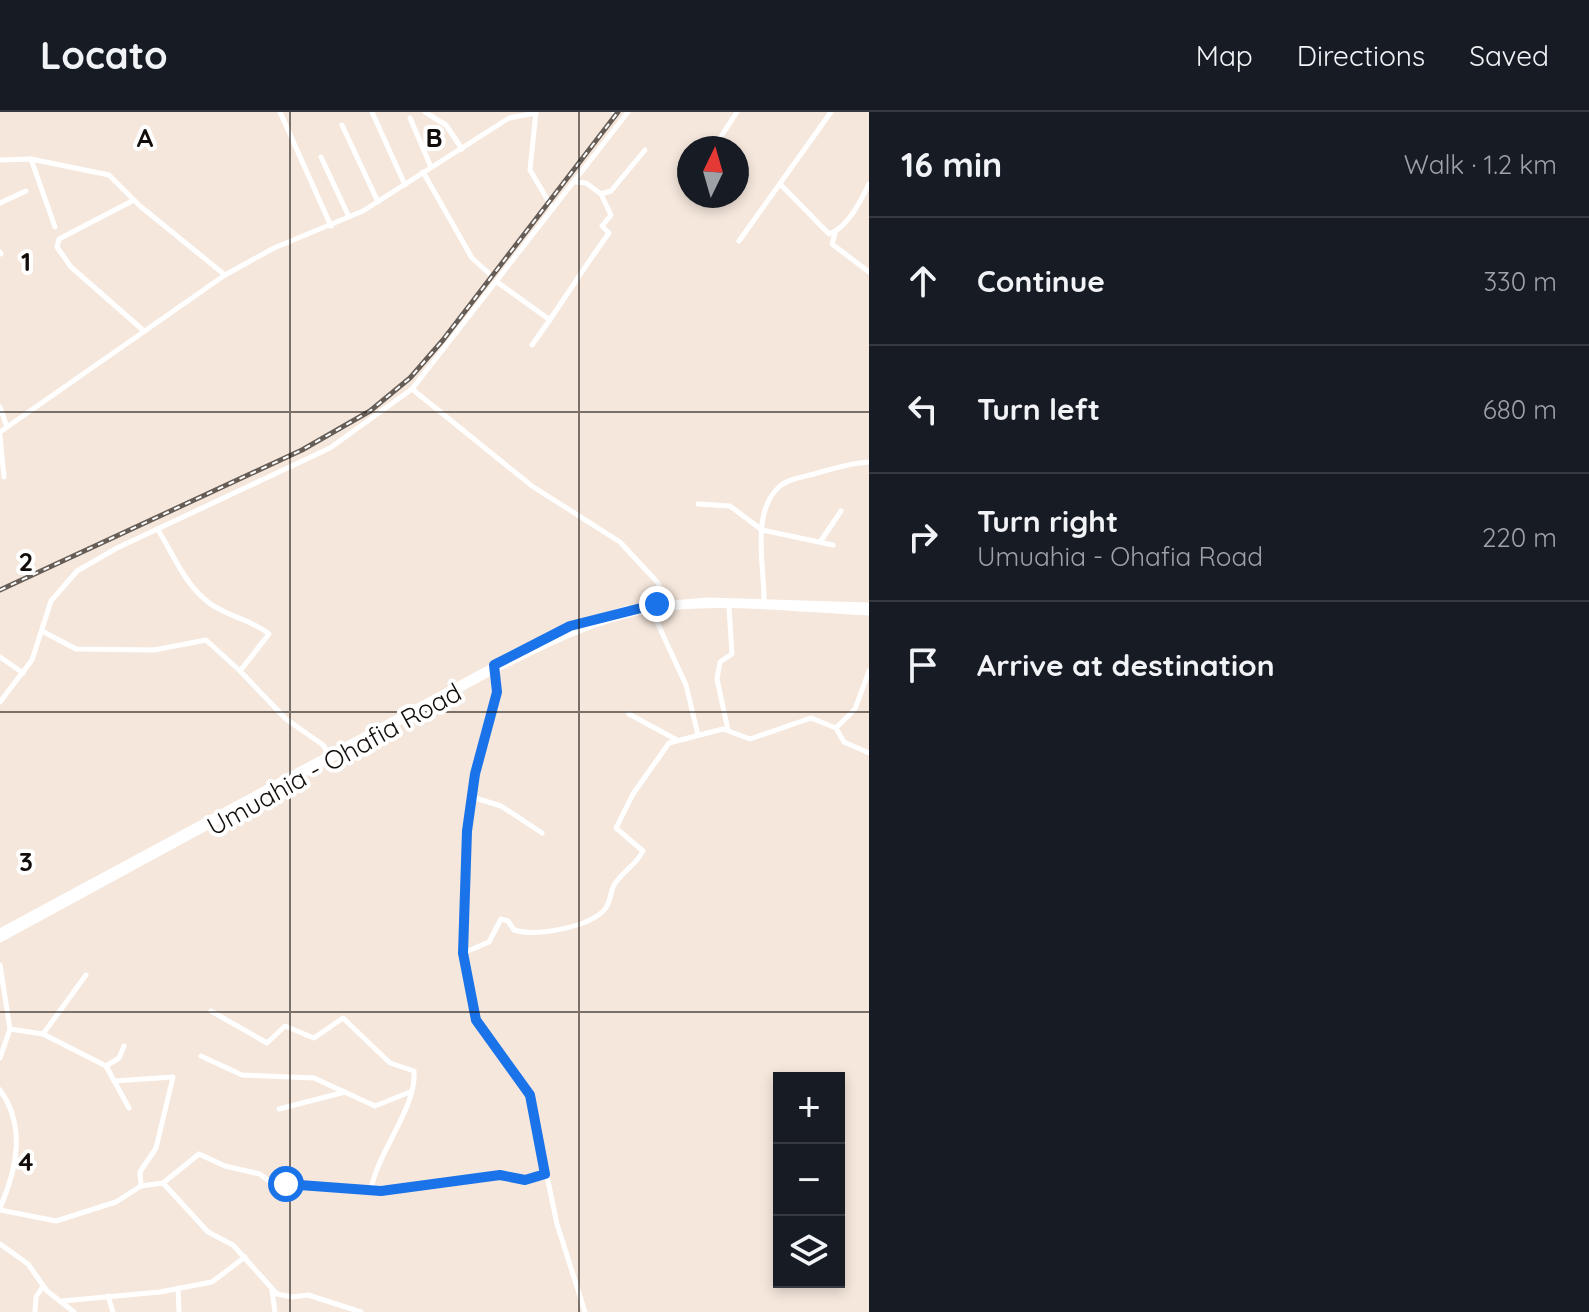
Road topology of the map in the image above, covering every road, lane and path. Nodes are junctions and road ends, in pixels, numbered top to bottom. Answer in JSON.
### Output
{"nodes":[{"id":1,"x":280,"y":112,"type":"edge"},
{"id":2,"x":372,"y":112,"type":"edge"},
{"id":3,"x":425,"y":112,"type":"edge"},
{"id":4,"x":628,"y":112,"type":"edge"},
{"id":5,"x":737,"y":112,"type":"edge"},
{"id":6,"x":831,"y":112,"type":"edge"},
{"id":7,"x":536,"y":113,"type":"edge"},
{"id":8,"x":514,"y":114,"type":"edge"},
{"id":9,"x":410,"y":118,"type":"dead end"},
{"id":10,"x":342,"y":125,"type":"dead end"},
{"id":11,"x":721,"y":136,"type":"edge"},
{"id":12,"x":462,"y":149,"type":"junction"},
{"id":13,"x":645,"y":150,"type":"dead end"},
{"id":14,"x":321,"y":157,"type":"dead end"},
{"id":15,"x":31,"y":159,"type":"junction"},
{"id":16,"x":0,"y":160,"type":"edge"},
{"id":17,"x":431,"y":167,"type":"junction"},
{"id":18,"x":423,"y":172,"type":"junction"},
{"id":19,"x":575,"y":182,"type":"junction"},
{"id":20,"x":869,"y":184,"type":"edge"},
{"id":21,"x":405,"y":185,"type":"junction"},
{"id":22,"x":782,"y":186,"type":"junction"},
{"id":23,"x":26,"y":191,"type":"dead end"},
{"id":24,"x":601,"y":194,"type":"junction"},
{"id":25,"x":134,"y":200,"type":"junction"},
{"id":26,"x":378,"y":202,"type":"junction"},
{"id":27,"x":0,"y":203,"type":"edge"},
{"id":28,"x":553,"y":210,"type":"junction"},
{"id":29,"x":349,"y":217,"type":"junction"},
{"id":30,"x":331,"y":226,"type":"junction"},
{"id":31,"x":55,"y":227,"type":"dead end"},
{"id":32,"x":835,"y":232,"type":"junction"},
{"id":33,"x":739,"y":241,"type":"dead end"},
{"id":34,"x":869,"y":272,"type":"edge"},
{"id":35,"x":225,"y":275,"type":"junction"},
{"id":36,"x":495,"y":279,"type":"junction"},
{"id":37,"x":550,"y":320,"type":"junction"},
{"id":38,"x":144,"y":331,"type":"junction"},
{"id":39,"x":532,"y":345,"type":"dead end"},
{"id":40,"x":412,"y":389,"type":"junction"},
{"id":41,"x":0,"y":407,"type":"edge"},
{"id":42,"x":7,"y":427,"type":"junction"},
{"id":43,"x":0,"y":434,"type":"edge"},
{"id":44,"x":869,"y":462,"type":"edge"},
{"id":45,"x":4,"y":477,"type":"dead end"},
{"id":46,"x":698,"y":504,"type":"dead end"},
{"id":47,"x":841,"y":511,"type":"dead end"},
{"id":48,"x":158,"y":530,"type":"junction"},
{"id":49,"x":762,"y":530,"type":"junction"},
{"id":50,"x":820,"y":542,"type":"junction"},
{"id":51,"x":833,"y":545,"type":"dead end"},
{"id":52,"x":764,"y":602,"type":"junction"},
{"id":53,"x":666,"y":603,"type":"junction"},
{"id":54,"x":869,"y":606,"type":"edge"},
{"id":55,"x":729,"y":607,"type":"junction"},
{"id":56,"x":651,"y":609,"type":"junction"},
{"id":57,"x":869,"y":612,"type":"edge"},
{"id":58,"x":42,"y":631,"type":"junction"},
{"id":59,"x":0,"y":657,"type":"edge"},
{"id":60,"x":495,"y":667,"type":"junction"},
{"id":61,"x":240,"y":671,"type":"junction"},
{"id":62,"x":869,"y":671,"type":"edge"},
{"id":63,"x":23,"y":673,"type":"junction"},
{"id":64,"x":0,"y":702,"type":"edge"},
{"id":65,"x":629,"y":714,"type":"dead end"},
{"id":66,"x":836,"y":728,"type":"junction"},
{"id":67,"x":728,"y":730,"type":"junction"},
{"id":68,"x":698,"y":735,"type":"junction"},
{"id":69,"x":678,"y":740,"type":"junction"},
{"id":70,"x":869,"y":753,"type":"edge"},
{"id":71,"x":329,"y":754,"type":"junction"},
{"id":72,"x":472,"y":797,"type":"junction"},
{"id":73,"x":542,"y":833,"type":"dead end"},
{"id":74,"x":21,"y":925,"type":"junction"},
{"id":75,"x":0,"y":932,"type":"edge"},
{"id":76,"x":0,"y":939,"type":"edge"},
{"id":77,"x":463,"y":953,"type":"junction"},
{"id":78,"x":0,"y":965,"type":"edge"},
{"id":79,"x":86,"y":975,"type":"dead end"},
{"id":80,"x":211,"y":1011,"type":"dead end"},
{"id":81,"x":10,"y":1029,"type":"junction"},
{"id":82,"x":43,"y":1034,"type":"junction"},
{"id":83,"x":124,"y":1046,"type":"dead end"},
{"id":84,"x":201,"y":1056,"type":"dead end"},
{"id":85,"x":0,"y":1058,"type":"edge"},
{"id":86,"x":106,"y":1066,"type":"junction"},
{"id":87,"x":114,"y":1081,"type":"junction"},
{"id":88,"x":0,"y":1090,"type":"edge"},
{"id":89,"x":346,"y":1091,"type":"junction"},
{"id":90,"x":410,"y":1092,"type":"junction"},
{"id":91,"x":129,"y":1108,"type":"dead end"},
{"id":92,"x":279,"y":1109,"type":"dead end"},
{"id":93,"x":545,"y":1174,"type":"junction"},
{"id":94,"x":163,"y":1183,"type":"junction"},
{"id":95,"x":141,"y":1186,"type":"junction"},
{"id":96,"x":371,"y":1190,"type":"junction"},
{"id":97,"x":0,"y":1209,"type":"edge"},
{"id":98,"x":0,"y":1244,"type":"edge"},
{"id":99,"x":245,"y":1257,"type":"junction"},
{"id":100,"x":43,"y":1286,"type":"junction"},
{"id":101,"x":178,"y":1288,"type":"junction"},
{"id":102,"x":271,"y":1290,"type":"junction"},
{"id":103,"x":108,"y":1296,"type":"junction"},
{"id":104,"x":62,"y":1301,"type":"junction"},
{"id":105,"x":35,"y":1312,"type":"edge"},
{"id":106,"x":74,"y":1312,"type":"edge"},
{"id":107,"x":113,"y":1312,"type":"edge"},
{"id":108,"x":179,"y":1312,"type":"edge"},
{"id":109,"x":275,"y":1312,"type":"edge"},
{"id":110,"x":361,"y":1312,"type":"edge"},
{"id":111,"x":585,"y":1312,"type":"edge"}],
"edges":[{"from":1,"to":30,"type":"street"},
{"from":2,"to":21,"type":"street"},
{"from":3,"to":12,"type":"street"},
{"from":4,"to":19,"type":"street"},
{"from":5,"to":11,"type":"street"},
{"from":6,"to":22,"type":"street"},
{"from":7,"to":8,"type":"street"},
{"from":7,"to":28,"type":"street"},
{"from":8,"to":12,"type":"street"},
{"from":9,"to":17,"type":"street"},
{"from":10,"to":26,"type":"street"},
{"from":12,"to":17,"type":"street"},
{"from":13,"to":24,"type":"street"},
{"from":14,"to":29,"type":"street"},
{"from":15,"to":16,"type":"street"},
{"from":15,"to":25,"type":"street"},
{"from":15,"to":31,"type":"street"},
{"from":17,"to":18,"type":"street"},
{"from":18,"to":21,"type":"street"},
{"from":18,"to":36,"type":"street"},
{"from":19,"to":24,"type":"street"},
{"from":19,"to":28,"type":"street"},
{"from":20,"to":32,"type":"street"},
{"from":21,"to":26,"type":"street"},
{"from":22,"to":32,"type":"street"},
{"from":22,"to":33,"type":"street"},
{"from":23,"to":27,"type":"street"},
{"from":24,"to":37,"type":"street"},
{"from":25,"to":35,"type":"street"},
{"from":25,"to":38,"type":"street"},
{"from":26,"to":29,"type":"street"},
{"from":28,"to":36,"type":"street"},
{"from":29,"to":30,"type":"street"},
{"from":30,"to":35,"type":"street"},
{"from":32,"to":34,"type":"street"},
{"from":35,"to":38,"type":"street"},
{"from":36,"to":37,"type":"street"},
{"from":36,"to":40,"type":"street"},
{"from":37,"to":39,"type":"street"},
{"from":38,"to":42,"type":"street"},
{"from":40,"to":48,"type":"street"},
{"from":40,"to":53,"type":"street"},
{"from":41,"to":42,"type":"street"},
{"from":42,"to":43,"type":"street"},
{"from":43,"to":45,"type":"street"},
{"from":44,"to":49,"type":"street"},
{"from":46,"to":49,"type":"street"},
{"from":47,"to":50,"type":"street"},
{"from":48,"to":58,"type":"street"},
{"from":48,"to":61,"type":"street"},
{"from":49,"to":50,"type":"street"},
{"from":49,"to":52,"type":"street"},
{"from":50,"to":51,"type":"street"},
{"from":52,"to":53,"type":"main road","name":"Umuahia - Ohafia Road"},
{"from":52,"to":54,"type":"main road","name":"Umuahia - Ohafia Road"},
{"from":53,"to":60,"type":"main road","name":"Umuahia - Ohafia Road"},
{"from":55,"to":56,"type":"main road","name":"Umuahia - Ohafia Road"},
{"from":55,"to":57,"type":"main road","name":"Umuahia - Ohafia Road"},
{"from":55,"to":67,"type":"street"},
{"from":56,"to":60,"type":"main road","name":"Umuahia - Ohafia Road"},
{"from":56,"to":68,"type":"street"},
{"from":58,"to":61,"type":"street"},
{"from":58,"to":63,"type":"street"},
{"from":59,"to":63,"type":"street"},
{"from":60,"to":71,"type":"main road","name":"Umuahia - Ohafia Road"},
{"from":60,"to":72,"type":"street"},
{"from":60,"to":74,"type":"main road","name":"Umuahia - Ohafia Road"},
{"from":61,"to":71,"type":"street"},
{"from":62,"to":66,"type":"street"},
{"from":63,"to":64,"type":"street"},
{"from":65,"to":69,"type":"street"},
{"from":66,"to":67,"type":"street"},
{"from":66,"to":70,"type":"street"},
{"from":67,"to":68,"type":"street"},
{"from":68,"to":69,"type":"street"},
{"from":69,"to":77,"type":"street"},
{"from":71,"to":74,"type":"main road","name":"Umuahia - Ohafia Road"},
{"from":72,"to":73,"type":"street"},
{"from":72,"to":77,"type":"street"},
{"from":74,"to":75,"type":"main road","name":"Umuahia - Ohafia Road"},
{"from":74,"to":76,"type":"main road","name":"Umuahia - Ohafia Road"},
{"from":77,"to":93,"type":"street"},
{"from":78,"to":81,"type":"street"},
{"from":79,"to":82,"type":"street"},
{"from":80,"to":90,"type":"street"},
{"from":81,"to":82,"type":"street"},
{"from":81,"to":85,"type":"street"},
{"from":82,"to":86,"type":"street"},
{"from":83,"to":86,"type":"street"},
{"from":84,"to":89,"type":"street"},
{"from":86,"to":87,"type":"street"},
{"from":87,"to":91,"type":"street"},
{"from":87,"to":95,"type":"street"},
{"from":88,"to":97,"type":"street"},
{"from":89,"to":90,"type":"street"},
{"from":89,"to":92,"type":"street"},
{"from":90,"to":96,"type":"street"},
{"from":93,"to":96,"type":"street"},
{"from":93,"to":111,"type":"street"},
{"from":94,"to":95,"type":"street"},
{"from":94,"to":96,"type":"street"},
{"from":94,"to":99,"type":"street"},
{"from":95,"to":97,"type":"street"},
{"from":98,"to":100,"type":"street"},
{"from":99,"to":101,"type":"street"},
{"from":99,"to":102,"type":"street"},
{"from":100,"to":104,"type":"street"},
{"from":100,"to":105,"type":"street"},
{"from":101,"to":103,"type":"street"},
{"from":101,"to":108,"type":"street"},
{"from":102,"to":109,"type":"street"},
{"from":102,"to":110,"type":"street"},
{"from":103,"to":104,"type":"street"},
{"from":103,"to":107,"type":"street"},
{"from":104,"to":106,"type":"street"}]}
